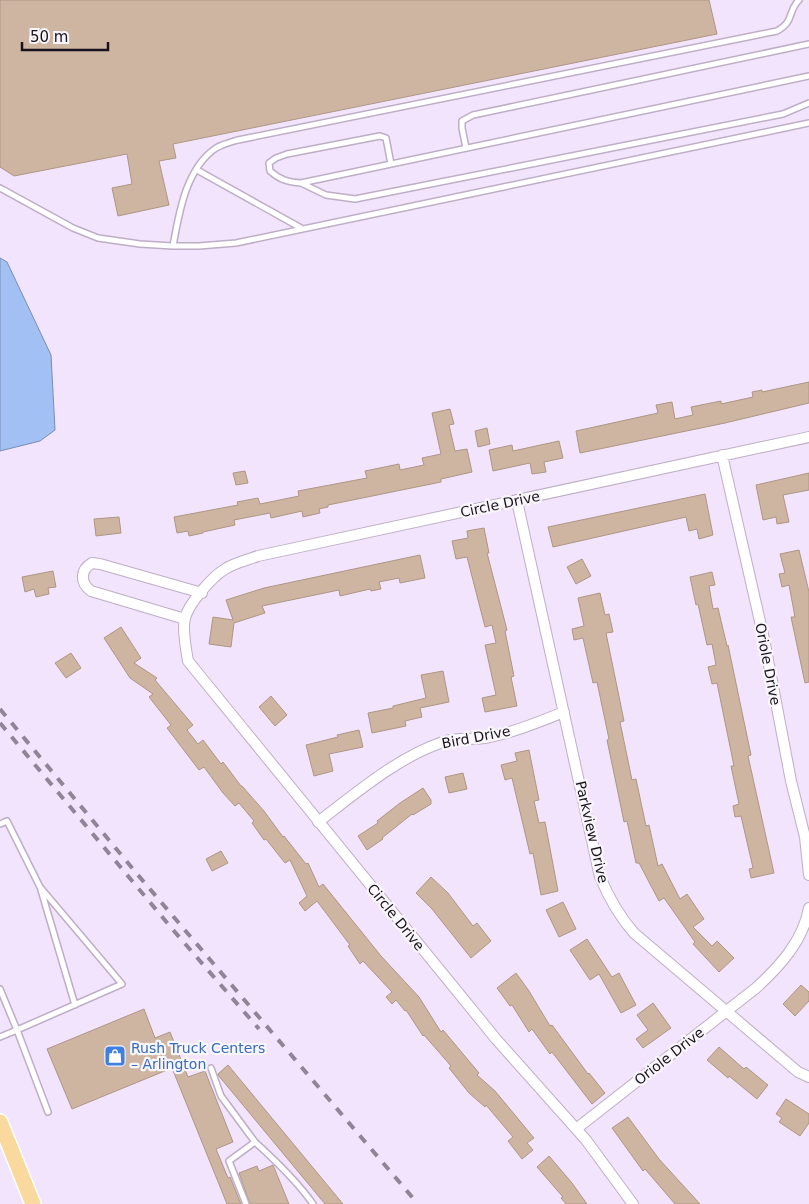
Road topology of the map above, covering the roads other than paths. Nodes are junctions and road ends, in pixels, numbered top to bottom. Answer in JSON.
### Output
{"nodes":[{"id":1,"x":799,"y":0,"type":"edge"},
{"id":2,"x":809,"y":44,"type":"edge"},
{"id":3,"x":809,"y":76,"type":"edge"},
{"id":4,"x":809,"y":103,"type":"edge"},
{"id":5,"x":809,"y":124,"type":"edge"},
{"id":6,"x":466,"y":148,"type":"junction"},
{"id":7,"x":391,"y":164,"type":"junction"},
{"id":8,"x":197,"y":170,"type":"junction"},
{"id":9,"x":301,"y":183,"type":"junction"},
{"id":10,"x":0,"y":188,"type":"edge"},
{"id":11,"x":301,"y":229,"type":"junction"},
{"id":12,"x":173,"y":246,"type":"junction"},
{"id":13,"x":809,"y":437,"type":"edge"},
{"id":14,"x":722,"y":455,"type":"junction"},
{"id":15,"x":516,"y":501,"type":"junction"},
{"id":16,"x":202,"y":593,"type":"junction"},
{"id":17,"x":185,"y":619,"type":"junction"},
{"id":18,"x":564,"y":712,"type":"junction"},
{"id":19,"x":318,"y":822,"type":"junction"},
{"id":20,"x":0,"y":824,"type":"edge"},
{"id":21,"x":809,"y":875,"type":"edge"},
{"id":22,"x":40,"y":887,"type":"junction"},
{"id":23,"x":809,"y":908,"type":"edge"},
{"id":24,"x":0,"y":989,"type":"edge"},
{"id":25,"x":75,"y":1004,"type":"junction"},
{"id":26,"x":726,"y":1011,"type":"junction"},
{"id":27,"x":17,"y":1030,"type":"junction"},
{"id":28,"x":0,"y":1037,"type":"edge"},
{"id":29,"x":211,"y":1068,"type":"dead end"},
{"id":30,"x":809,"y":1077,"type":"edge"},
{"id":31,"x":48,"y":1112,"type":"dead end"},
{"id":32,"x":0,"y":1122,"type":"edge"},
{"id":33,"x":576,"y":1129,"type":"junction"},
{"id":34,"x":255,"y":1142,"type":"junction"},
{"id":35,"x":5,"y":1149,"type":"edge"},
{"id":36,"x":33,"y":1204,"type":"edge"},
{"id":37,"x":246,"y":1204,"type":"edge"},
{"id":38,"x":313,"y":1204,"type":"edge"},
{"id":39,"x":633,"y":1204,"type":"edge"}],
"edges":[{"from":1,"to":8,"type":"lane"},
{"from":2,"to":6,"type":"lane"},
{"from":3,"to":6,"type":"lane"},
{"from":4,"to":9,"type":"lane"},
{"from":5,"to":11,"type":"lane"},
{"from":6,"to":7,"type":"lane"},
{"from":7,"to":9,"type":"lane"},
{"from":7,"to":9,"type":"lane"},
{"from":8,"to":11,"type":"lane"},
{"from":8,"to":12,"type":"lane"},
{"from":10,"to":12,"type":"lane"},
{"from":11,"to":12,"type":"lane"},
{"from":13,"to":14,"type":"street","name":"Circle Drive"},
{"from":14,"to":15,"type":"street","name":"Circle Drive"},
{"from":14,"to":21,"type":"street","name":"Oriole Drive"},
{"from":15,"to":16,"type":"street","name":"Circle Drive"},
{"from":15,"to":18,"type":"street","name":"Parkview Drive"},
{"from":16,"to":17,"type":"street","name":"Circle Drive"},
{"from":16,"to":17,"type":"street"},
{"from":17,"to":19,"type":"street","name":"Circle Drive"},
{"from":18,"to":19,"type":"street","name":"Bird Drive"},
{"from":18,"to":26,"type":"street","name":"Parkview Drive"},
{"from":19,"to":33,"type":"street","name":"Circle Drive"},
{"from":20,"to":22,"type":"lane"},
{"from":22,"to":25,"type":"lane"},
{"from":22,"to":25,"type":"lane"},
{"from":23,"to":26,"type":"street","name":"Oriole Drive"},
{"from":24,"to":27,"type":"lane"},
{"from":25,"to":27,"type":"lane"},
{"from":26,"to":30,"type":"street","name":"Parkview Drive"},
{"from":26,"to":33,"type":"street","name":"Oriole Drive"},
{"from":27,"to":28,"type":"lane"},
{"from":27,"to":31,"type":"lane"},
{"from":29,"to":34,"type":"lane"},
{"from":32,"to":35,"type":"main road"},
{"from":33,"to":39,"type":"street","name":"Circle Drive"},
{"from":34,"to":37,"type":"lane"},
{"from":34,"to":38,"type":"lane"},
{"from":35,"to":36,"type":"main road"}]}
